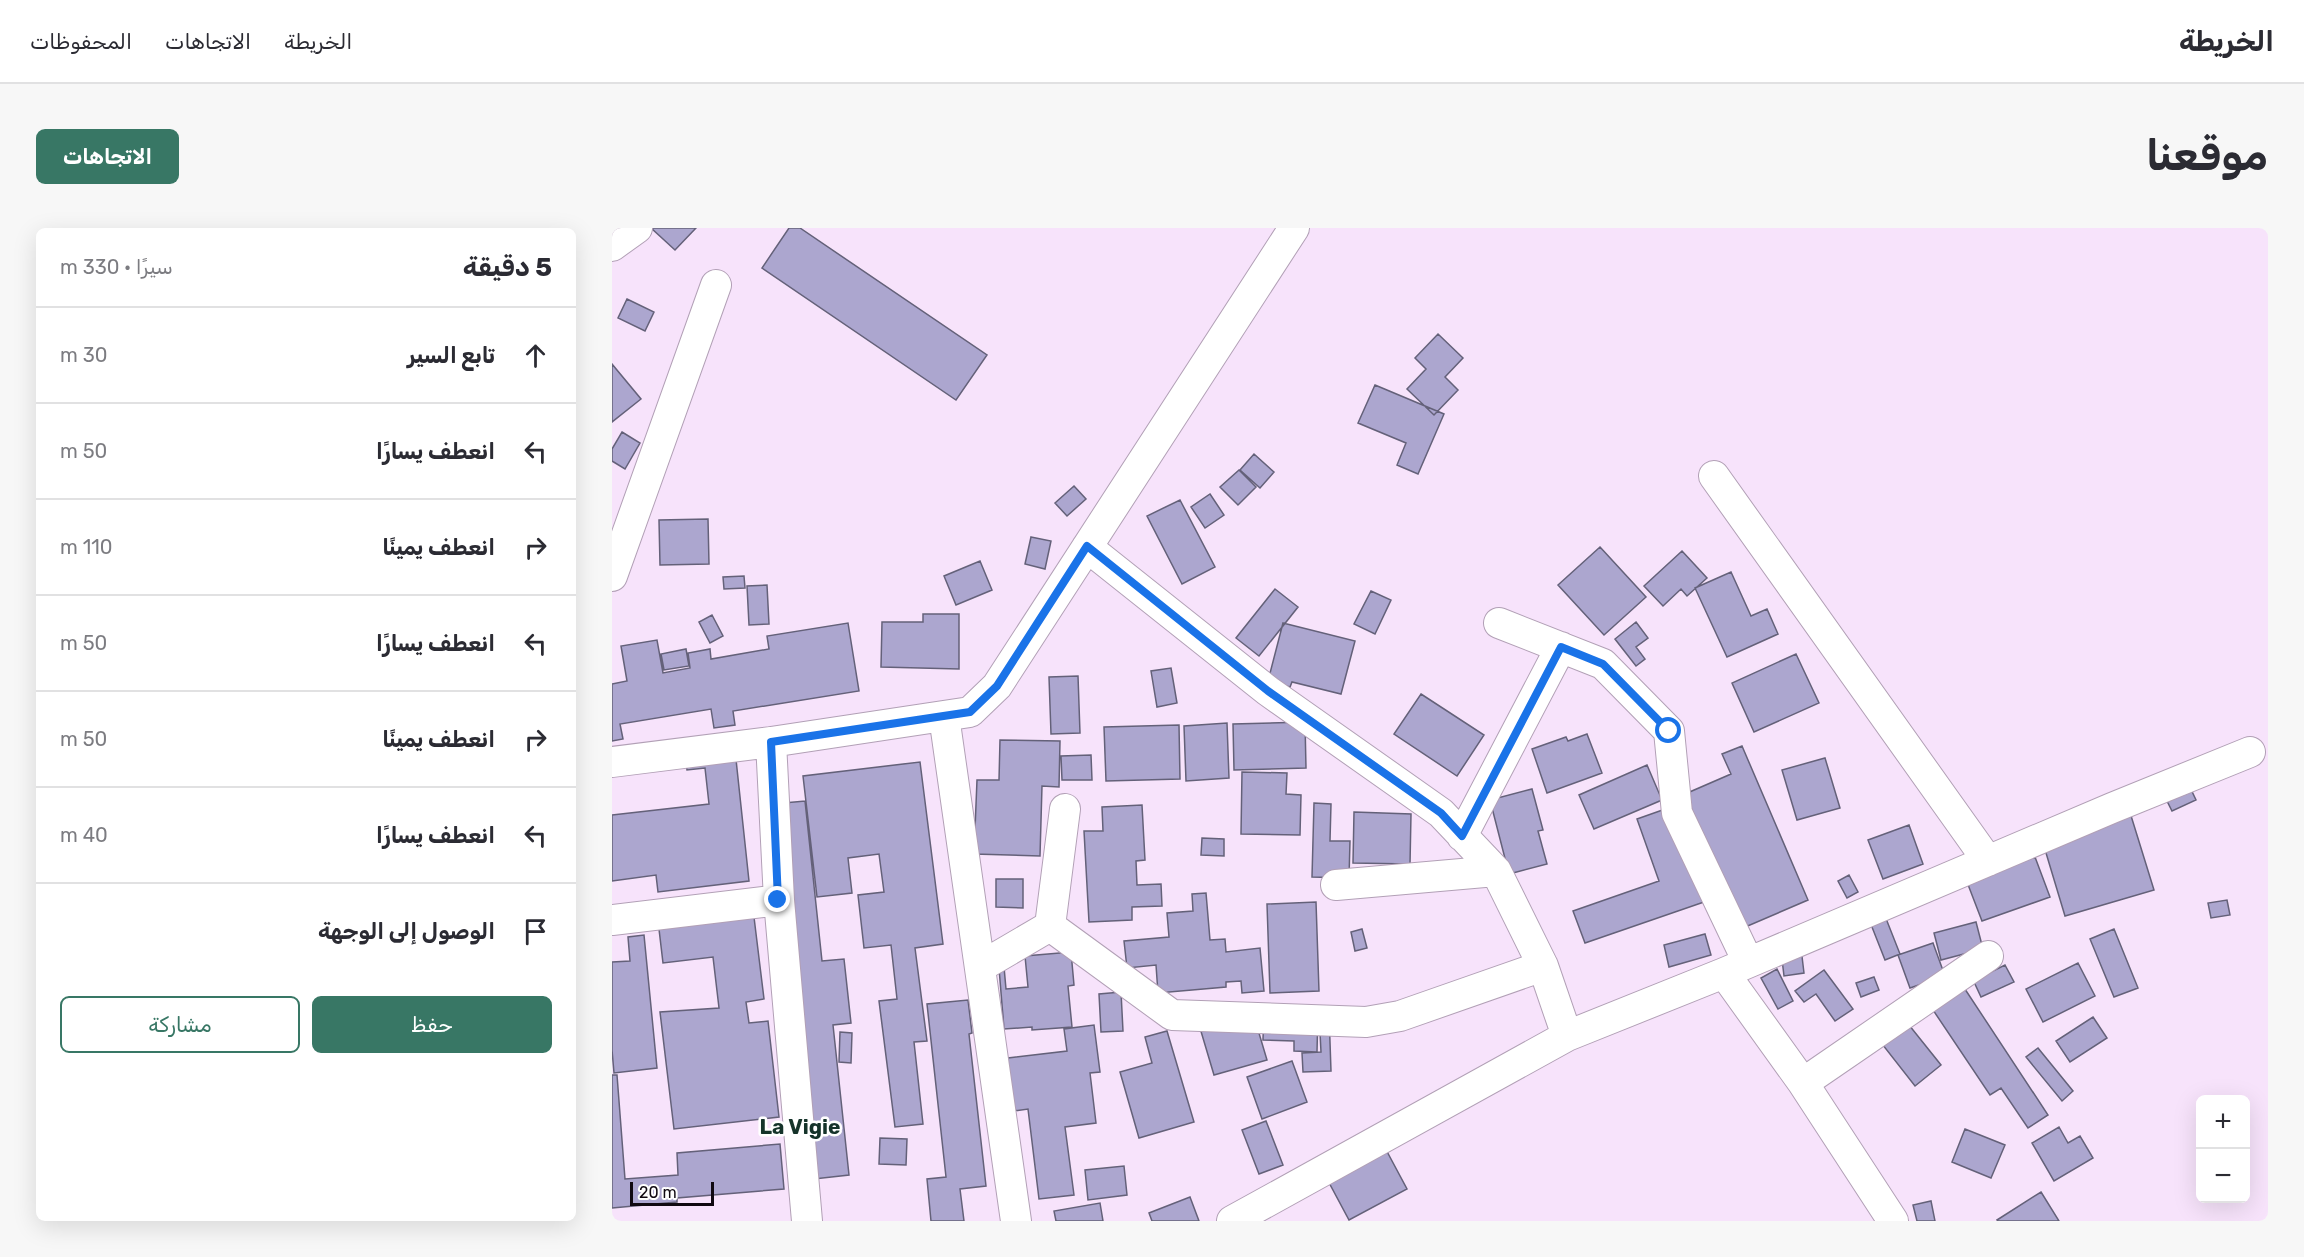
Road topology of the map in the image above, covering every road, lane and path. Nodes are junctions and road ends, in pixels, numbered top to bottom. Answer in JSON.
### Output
{"nodes":[{"id":1,"x":637,"y":228,"type":"edge"},
{"id":2,"x":1294,"y":228,"type":"edge"},
{"id":3,"x":612,"y":246,"type":"edge"},
{"id":4,"x":716,"y":285,"type":"dead end"},
{"id":5,"x":1714,"y":476,"type":"dead end"},
{"id":6,"x":1087,"y":546,"type":"junction"},
{"id":7,"x":612,"y":576,"type":"edge"},
{"id":8,"x":1499,"y":623,"type":"dead end"},
{"id":9,"x":1561,"y":647,"type":"junction"},
{"id":10,"x":944,"y":716,"type":"junction"},
{"id":11,"x":771,"y":742,"type":"junction"},
{"id":12,"x":2250,"y":752,"type":"dead end"},
{"id":13,"x":612,"y":762,"type":"edge"},
{"id":14,"x":1065,"y":809,"type":"dead end"},
{"id":15,"x":1462,"y":836,"type":"junction"},
{"id":16,"x":1988,"y":861,"type":"junction"},
{"id":17,"x":1496,"y":871,"type":"junction"},
{"id":18,"x":1336,"y":885,"type":"dead end"},
{"id":19,"x":778,"y":900,"type":"junction"},
{"id":20,"x":612,"y":920,"type":"edge"},
{"id":21,"x":1050,"y":926,"type":"junction"},
{"id":22,"x":1988,"y":956,"type":"dead end"},
{"id":23,"x":1543,"y":966,"type":"junction"},
{"id":24,"x":980,"y":967,"type":"junction"},
{"id":25,"x":1736,"y":968,"type":"junction"},
{"id":26,"x":1567,"y":1036,"type":"junction"},
{"id":27,"x":1803,"y":1083,"type":"junction"},
{"id":28,"x":807,"y":1221,"type":"edge"},
{"id":29,"x":1016,"y":1221,"type":"edge"},
{"id":30,"x":1232,"y":1221,"type":"edge"},
{"id":31,"x":1893,"y":1221,"type":"edge"}],
"edges":[{"from":1,"to":3,"type":"street"},
{"from":2,"to":6,"type":"street"},
{"from":4,"to":7,"type":"street"},
{"from":5,"to":16,"type":"street"},
{"from":6,"to":10,"type":"street"},
{"from":6,"to":15,"type":"street"},
{"from":8,"to":9,"type":"street"},
{"from":9,"to":15,"type":"street"},
{"from":9,"to":25,"type":"street"},
{"from":10,"to":11,"type":"street"},
{"from":10,"to":24,"type":"street"},
{"from":11,"to":13,"type":"street"},
{"from":11,"to":19,"type":"street"},
{"from":12,"to":16,"type":"street"},
{"from":14,"to":21,"type":"street"},
{"from":15,"to":17,"type":"street"},
{"from":16,"to":25,"type":"street"},
{"from":17,"to":18,"type":"street"},
{"from":17,"to":23,"type":"street"},
{"from":19,"to":20,"type":"street"},
{"from":19,"to":28,"type":"street"},
{"from":21,"to":23,"type":"street"},
{"from":21,"to":24,"type":"street"},
{"from":22,"to":27,"type":"street"},
{"from":23,"to":26,"type":"street"},
{"from":24,"to":29,"type":"street"},
{"from":25,"to":26,"type":"street"},
{"from":25,"to":27,"type":"street"},
{"from":26,"to":30,"type":"street"},
{"from":27,"to":31,"type":"street"}]}
